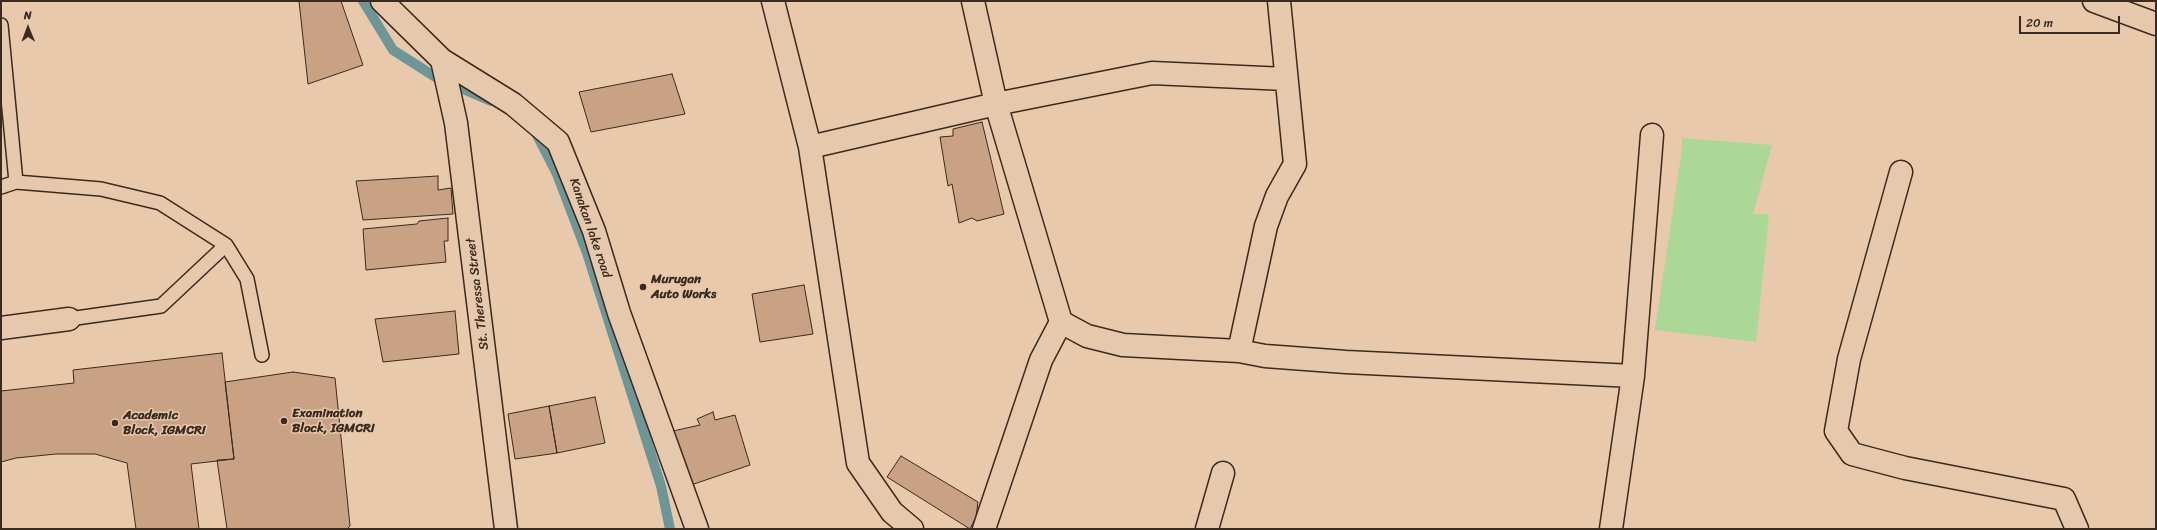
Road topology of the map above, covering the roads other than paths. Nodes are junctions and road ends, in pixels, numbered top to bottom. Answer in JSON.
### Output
{"nodes":[{"id":1,"x":382,"y":1,"type":"edge"},
{"id":2,"x":773,"y":1,"type":"edge"},
{"id":3,"x":973,"y":1,"type":"edge"},
{"id":4,"x":1279,"y":1,"type":"edge"},
{"id":5,"x":2094,"y":1,"type":"edge"},
{"id":6,"x":2156,"y":24,"type":"edge"},
{"id":7,"x":1,"y":25,"type":"edge"},
{"id":8,"x":442,"y":60,"type":"junction"},
{"id":9,"x":1286,"y":79,"type":"junction"},
{"id":10,"x":996,"y":104,"type":"junction"},
{"id":11,"x":1652,"y":135,"type":"dead end"},
{"id":12,"x":810,"y":147,"type":"junction"},
{"id":13,"x":1901,"y":172,"type":"dead end"},
{"id":14,"x":16,"y":182,"type":"junction"},
{"id":15,"x":1,"y":187,"type":"edge"},
{"id":16,"x":226,"y":245,"type":"junction"},
{"id":17,"x":69,"y":319,"type":"joint"},
{"id":18,"x":1062,"y":322,"type":"junction"},
{"id":19,"x":1,"y":328,"type":"edge"},
{"id":20,"x":1239,"y":351,"type":"junction"},
{"id":21,"x":262,"y":355,"type":"dead end"},
{"id":22,"x":1632,"y":376,"type":"junction"},
{"id":23,"x":1223,"y":473,"type":"dead end"},
{"id":24,"x":506,"y":529,"type":"edge"},
{"id":25,"x":697,"y":529,"type":"edge"},
{"id":26,"x":912,"y":529,"type":"edge"},
{"id":27,"x":984,"y":529,"type":"edge"},
{"id":28,"x":1208,"y":529,"type":"edge"},
{"id":29,"x":1611,"y":529,"type":"edge"},
{"id":30,"x":2077,"y":529,"type":"edge"}],
"edges":[{"from":1,"to":8,"type":"street","name":"Kanakan lake road"},
{"from":2,"to":12,"type":"street"},
{"from":3,"to":10,"type":"street"},
{"from":4,"to":9,"type":"street"},
{"from":5,"to":6,"type":"street"},
{"from":7,"to":14,"type":"lane"},
{"from":8,"to":24,"type":"street","name":"St. Theressa Street"},
{"from":8,"to":25,"type":"street","name":"Kanakan lake road"},
{"from":9,"to":10,"type":"street"},
{"from":9,"to":20,"type":"street"},
{"from":10,"to":12,"type":"street"},
{"from":10,"to":18,"type":"street"},
{"from":11,"to":22,"type":"street"},
{"from":12,"to":26,"type":"street"},
{"from":13,"to":30,"type":"street"},
{"from":14,"to":15,"type":"lane"},
{"from":14,"to":16,"type":"lane"},
{"from":16,"to":17,"type":"lane"},
{"from":16,"to":21,"type":"lane"},
{"from":17,"to":19,"type":"street"},
{"from":18,"to":20,"type":"street"},
{"from":18,"to":27,"type":"street"},
{"from":20,"to":22,"type":"street"},
{"from":22,"to":29,"type":"street"},
{"from":23,"to":28,"type":"street"}]}
